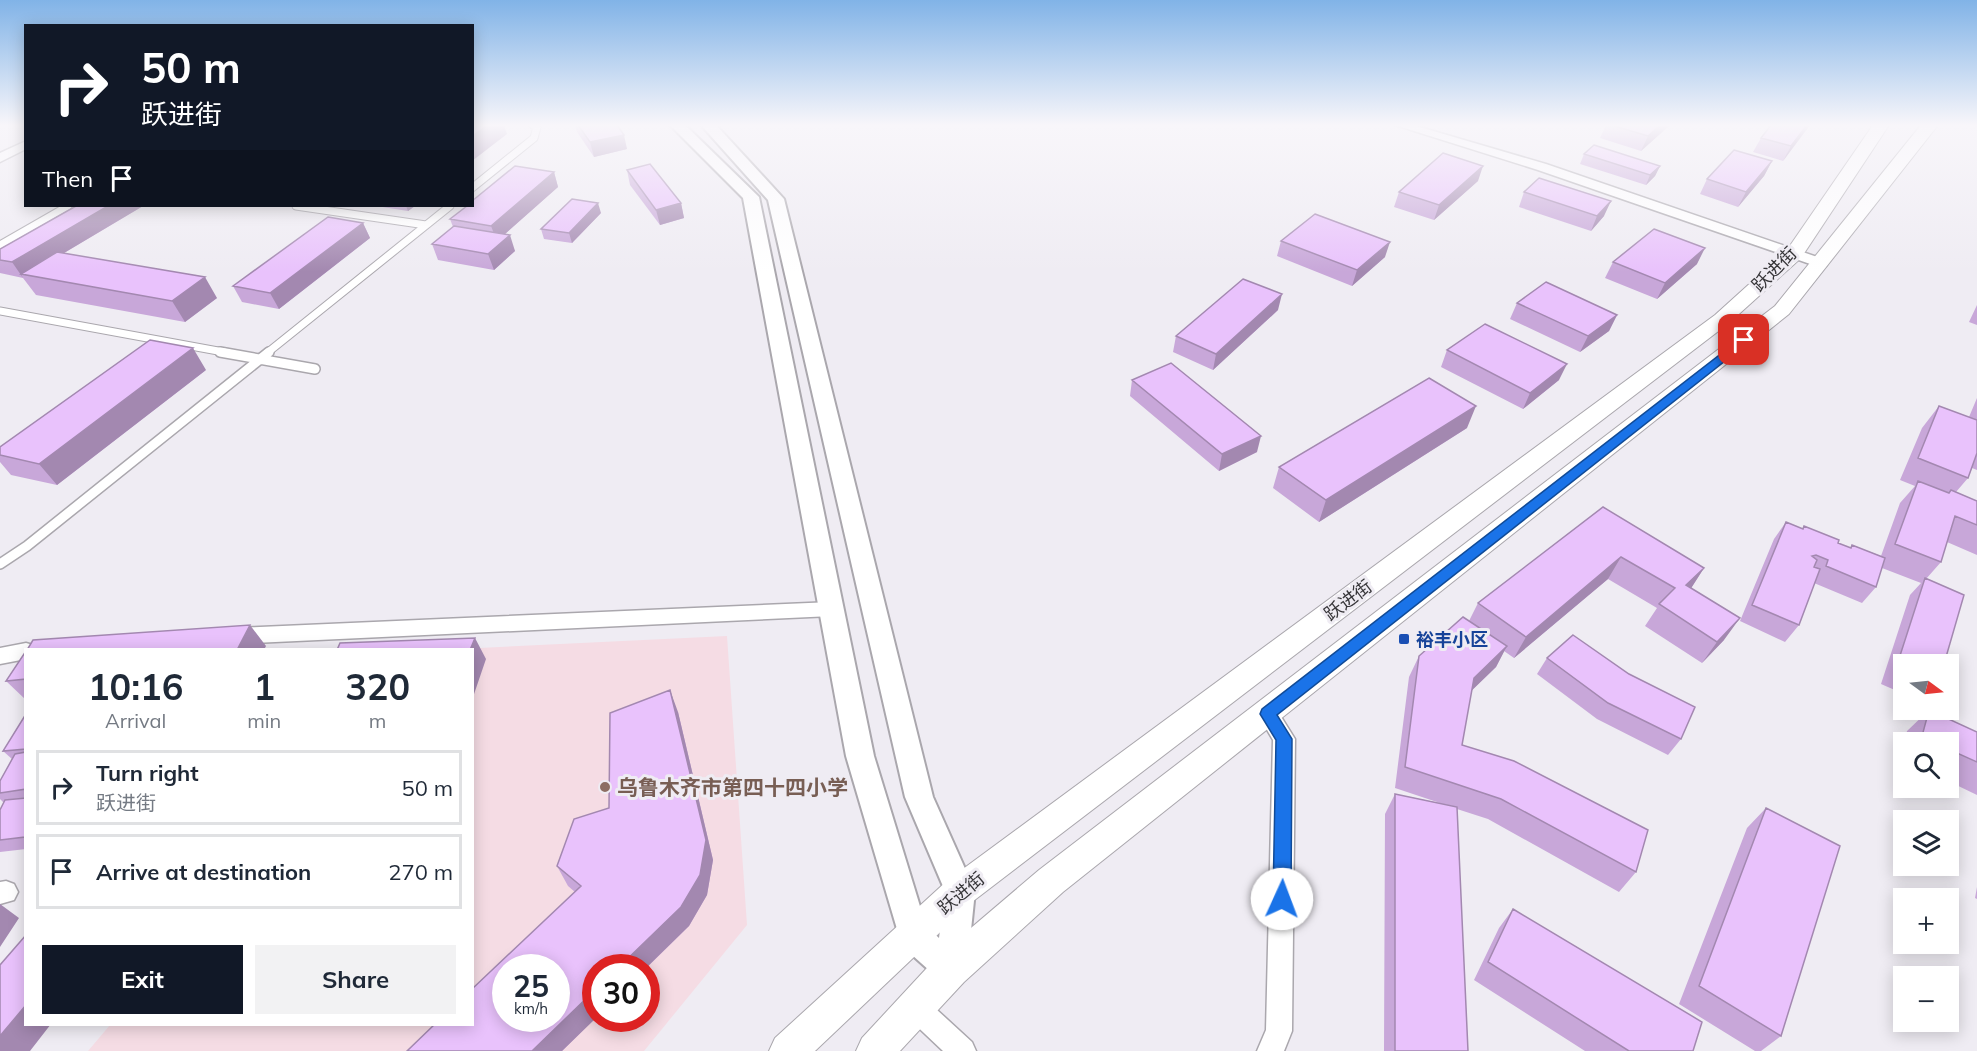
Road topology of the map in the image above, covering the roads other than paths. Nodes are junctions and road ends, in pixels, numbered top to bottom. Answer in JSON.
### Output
{"nodes":[{"id":1,"x":489,"y":174,"type":"edge"},
{"id":2,"x":727,"y":174,"type":"edge"},
{"id":3,"x":753,"y":174,"type":"edge"},
{"id":4,"x":1562,"y":174,"type":"edge"},
{"id":5,"x":1848,"y":174,"type":"edge"},
{"id":6,"x":1891,"y":174,"type":"edge"},
{"id":7,"x":474,"y":186,"type":"edge"},
{"id":8,"x":66,"y":207,"type":"edge"},
{"id":9,"x":303,"y":207,"type":"edge"},
{"id":10,"x":449,"y":207,"type":"edge"},
{"id":11,"x":1825,"y":208,"type":"junction"},
{"id":12,"x":1856,"y":219,"type":"junction"},
{"id":13,"x":426,"y":225,"type":"junction"},
{"id":14,"x":0,"y":245,"type":"edge"},
{"id":15,"x":1794,"y":254,"type":"junction"},
{"id":16,"x":1821,"y":263,"type":"junction"},
{"id":17,"x":0,"y":311,"type":"edge"},
{"id":18,"x":258,"y":360,"type":"junction"},
{"id":19,"x":315,"y":369,"type":"dead end"},
{"id":20,"x":0,"y":564,"type":"edge"},
{"id":21,"x":832,"y":609,"type":"junction"},
{"id":22,"x":210,"y":637,"type":"edge"},
{"id":23,"x":24,"y":651,"type":"edge"},
{"id":24,"x":0,"y":656,"type":"edge"},
{"id":25,"x":1268,"y":714,"type":"junction"},
{"id":26,"x":960,"y":891,"type":"junction"},
{"id":27,"x":913,"y":935,"type":"junction"},
{"id":28,"x":951,"y":969,"type":"junction"},
{"id":29,"x":915,"y":1007,"type":"junction"},
{"id":30,"x":788,"y":1051,"type":"edge"},
{"id":31,"x":875,"y":1051,"type":"edge"},
{"id":32,"x":963,"y":1051,"type":"edge"},
{"id":33,"x":1270,"y":1051,"type":"edge"}],
"edges":[{"from":1,"to":7,"type":"lane"},
{"from":2,"to":21,"type":"street"},
{"from":3,"to":26,"type":"street"},
{"from":4,"to":15,"type":"street"},
{"from":5,"to":11,"type":"main road","name":"跃进街"},
{"from":6,"to":12,"type":"main road","name":"跃进街"},
{"from":8,"to":14,"type":"lane"},
{"from":9,"to":13,"type":"lane"},
{"from":10,"to":13,"type":"lane"},
{"from":11,"to":12,"type":"main road"},
{"from":11,"to":15,"type":"main road","name":"跃进街"},
{"from":12,"to":16,"type":"main road","name":"跃进街"},
{"from":13,"to":18,"type":"lane"},
{"from":15,"to":16,"type":"street"},
{"from":15,"to":26,"type":"main road","name":"跃进街"},
{"from":16,"to":25,"type":"main road","name":"跃进街"},
{"from":17,"to":18,"type":"lane"},
{"from":18,"to":19,"type":"lane"},
{"from":18,"to":20,"type":"lane"},
{"from":21,"to":22,"type":"street"},
{"from":21,"to":27,"type":"street"},
{"from":23,"to":24,"type":"street"},
{"from":25,"to":28,"type":"main road","name":"跃进街"},
{"from":25,"to":33,"type":"street"},
{"from":26,"to":27,"type":"main road","name":"跃进街"},
{"from":26,"to":28,"type":"street"},
{"from":27,"to":28,"type":"street"},
{"from":27,"to":30,"type":"main road","name":"跃进街"},
{"from":28,"to":29,"type":"main road","name":"跃进街"},
{"from":29,"to":31,"type":"main road","name":"跃进街"},
{"from":29,"to":32,"type":"street"}]}
